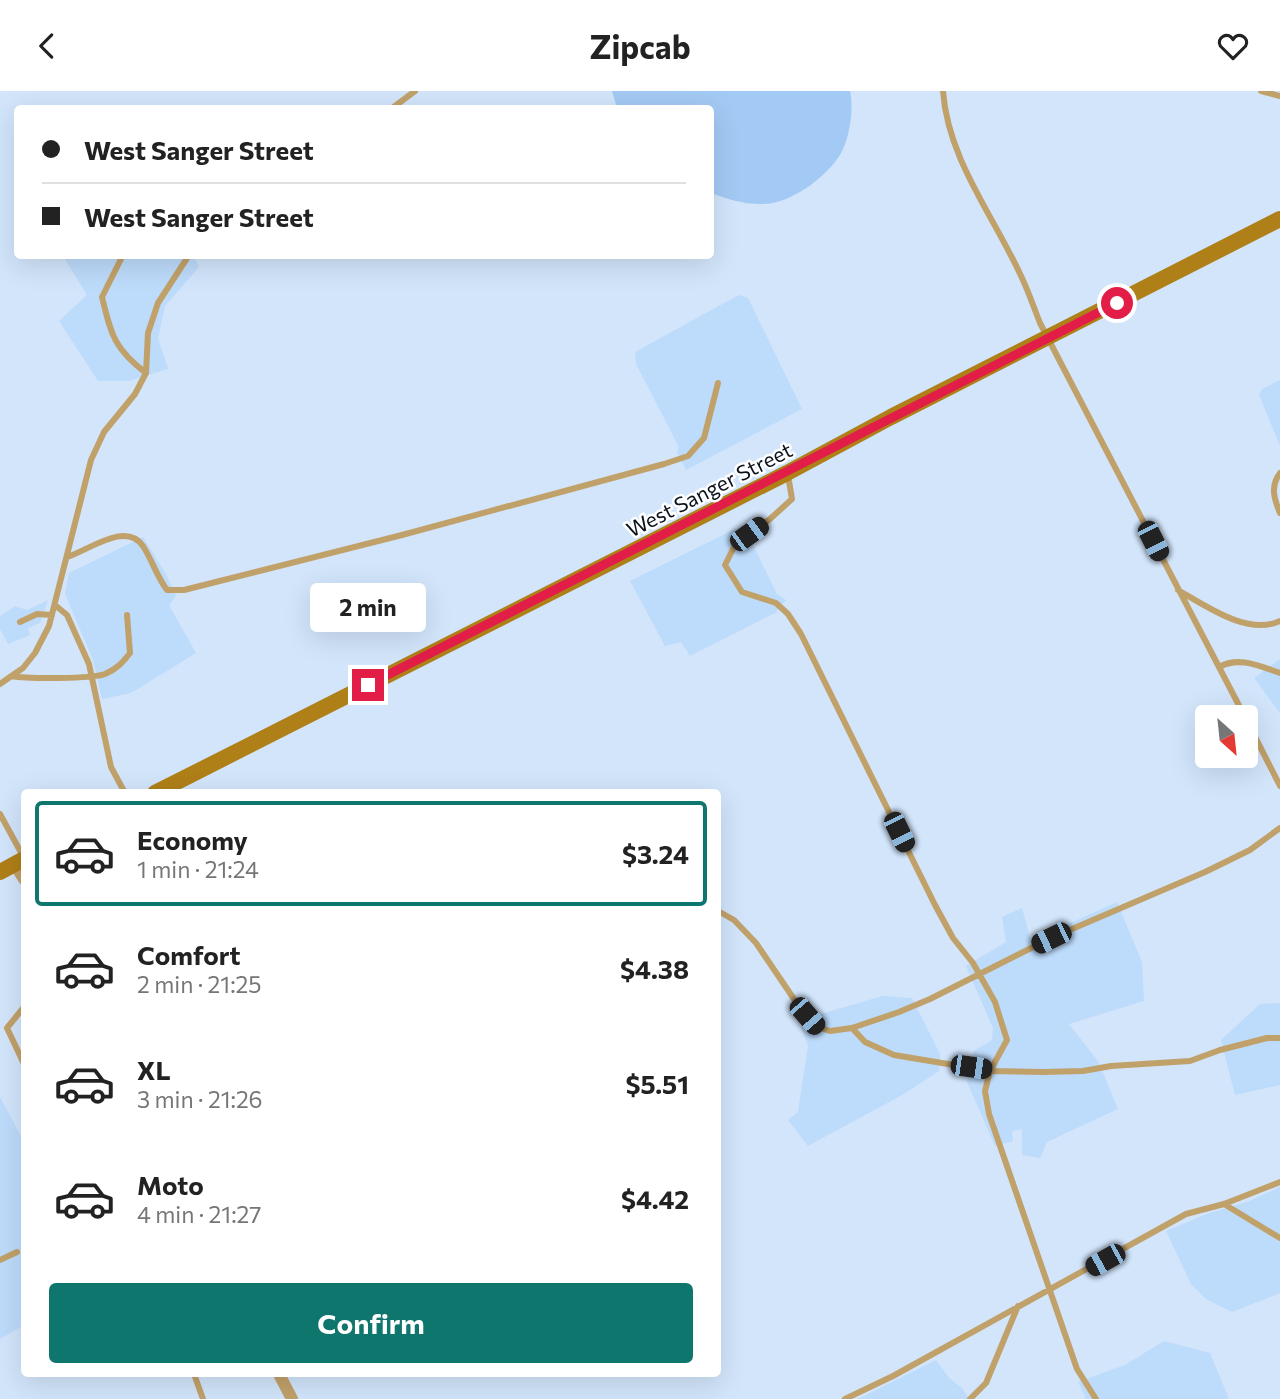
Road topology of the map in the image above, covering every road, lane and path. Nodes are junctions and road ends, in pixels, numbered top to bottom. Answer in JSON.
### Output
{"nodes":[{"id":1,"x":415,"y":91,"type":"edge"},
{"id":2,"x":943,"y":91,"type":"edge"},
{"id":3,"x":1261,"y":91,"type":"edge"},
{"id":4,"x":1280,"y":96,"type":"edge"},
{"id":5,"x":396,"y":105,"type":"edge"},
{"id":6,"x":1280,"y":219,"type":"edge"},
{"id":7,"x":121,"y":259,"type":"edge"},
{"id":8,"x":187,"y":259,"type":"edge"},
{"id":9,"x":1048,"y":339,"type":"junction"},
{"id":10,"x":146,"y":373,"type":"junction"},
{"id":11,"x":718,"y":383,"type":"dead end"},
{"id":12,"x":787,"y":473,"type":"junction"},
{"id":13,"x":1280,"y":473,"type":"edge"},
{"id":14,"x":1280,"y":513,"type":"edge"},
{"id":15,"x":67,"y":557,"type":"junction"},
{"id":16,"x":1177,"y":589,"type":"junction"},
{"id":17,"x":55,"y":605,"type":"junction"},
{"id":18,"x":52,"y":615,"type":"junction"},
{"id":19,"x":127,"y":615,"type":"dead end"},
{"id":20,"x":1280,"y":621,"type":"edge"},
{"id":21,"x":20,"y":622,"type":"dead end"},
{"id":22,"x":1219,"y":667,"type":"junction"},
{"id":23,"x":1280,"y":673,"type":"edge"},
{"id":24,"x":91,"y":675,"type":"junction"},
{"id":25,"x":11,"y":676,"type":"junction"},
{"id":26,"x":0,"y":684,"type":"edge"},
{"id":27,"x":1239,"y":705,"type":"edge"},
{"id":28,"x":1258,"y":742,"type":"edge"},
{"id":29,"x":1280,"y":786,"type":"edge"},
{"id":30,"x":123,"y":789,"type":"edge"},
{"id":31,"x":163,"y":789,"type":"edge"},
{"id":32,"x":0,"y":814,"type":"edge"},
{"id":33,"x":1280,"y":828,"type":"edge"},
{"id":34,"x":13,"y":865,"type":"edge"},
{"id":35,"x":721,"y":913,"type":"edge"},
{"id":36,"x":978,"y":972,"type":"junction"},
{"id":37,"x":21,"y":1011,"type":"edge"},
{"id":38,"x":852,"y":1028,"type":"junction"},
{"id":39,"x":1280,"y":1038,"type":"edge"},
{"id":40,"x":21,"y":1058,"type":"edge"},
{"id":41,"x":990,"y":1070,"type":"junction"},
{"id":42,"x":1280,"y":1182,"type":"edge"},
{"id":43,"x":1224,"y":1204,"type":"junction"},
{"id":44,"x":1280,"y":1238,"type":"edge"},
{"id":45,"x":17,"y":1252,"type":"dead end"},
{"id":46,"x":0,"y":1260,"type":"edge"},
{"id":47,"x":1048,"y":1289,"type":"junction"},
{"id":48,"x":1018,"y":1306,"type":"junction"},
{"id":49,"x":195,"y":1377,"type":"edge"},
{"id":50,"x":281,"y":1377,"type":"edge"},
{"id":51,"x":848,"y":1398,"type":"edge"},
{"id":52,"x":203,"y":1399,"type":"edge"},
{"id":53,"x":292,"y":1399,"type":"edge"},
{"id":54,"x":970,"y":1399,"type":"edge"},
{"id":55,"x":1096,"y":1399,"type":"edge"}],
"edges":[{"from":1,"to":5,"type":"lane"},
{"from":2,"to":9,"type":"lane"},
{"from":3,"to":4,"type":"lane"},
{"from":6,"to":9,"type":"main road","name":"West Sanger Street"},
{"from":7,"to":10,"type":"lane"},
{"from":8,"to":10,"type":"lane"},
{"from":9,"to":12,"type":"main road","name":"West Sanger Street"},
{"from":9,"to":16,"type":"lane"},
{"from":10,"to":15,"type":"lane"},
{"from":11,"to":15,"type":"lane"},
{"from":12,"to":31,"type":"main road","name":"West Sanger Street"},
{"from":12,"to":36,"type":"lane"},
{"from":13,"to":14,"type":"lane"},
{"from":15,"to":17,"type":"lane"},
{"from":16,"to":20,"type":"lane"},
{"from":16,"to":22,"type":"lane"},
{"from":17,"to":18,"type":"lane"},
{"from":17,"to":24,"type":"lane"},
{"from":18,"to":21,"type":"lane"},
{"from":18,"to":25,"type":"lane"},
{"from":19,"to":24,"type":"lane"},
{"from":22,"to":23,"type":"lane"},
{"from":22,"to":27,"type":"lane"},
{"from":24,"to":25,"type":"lane"},
{"from":24,"to":30,"type":"lane"},
{"from":25,"to":26,"type":"lane"},
{"from":28,"to":29,"type":"lane"},
{"from":32,"to":34,"type":"lane"},
{"from":33,"to":36,"type":"lane"},
{"from":35,"to":38,"type":"lane"},
{"from":36,"to":38,"type":"lane"},
{"from":36,"to":41,"type":"lane"},
{"from":37,"to":40,"type":"lane"},
{"from":38,"to":41,"type":"lane"},
{"from":39,"to":41,"type":"lane"},
{"from":41,"to":47,"type":"lane"},
{"from":42,"to":43,"type":"lane"},
{"from":43,"to":44,"type":"lane"},
{"from":43,"to":47,"type":"lane"},
{"from":45,"to":46,"type":"lane"},
{"from":47,"to":48,"type":"lane"},
{"from":47,"to":55,"type":"lane"},
{"from":48,"to":51,"type":"lane"},
{"from":48,"to":54,"type":"lane"},
{"from":49,"to":52,"type":"lane"},
{"from":50,"to":53,"type":"street"}]}
